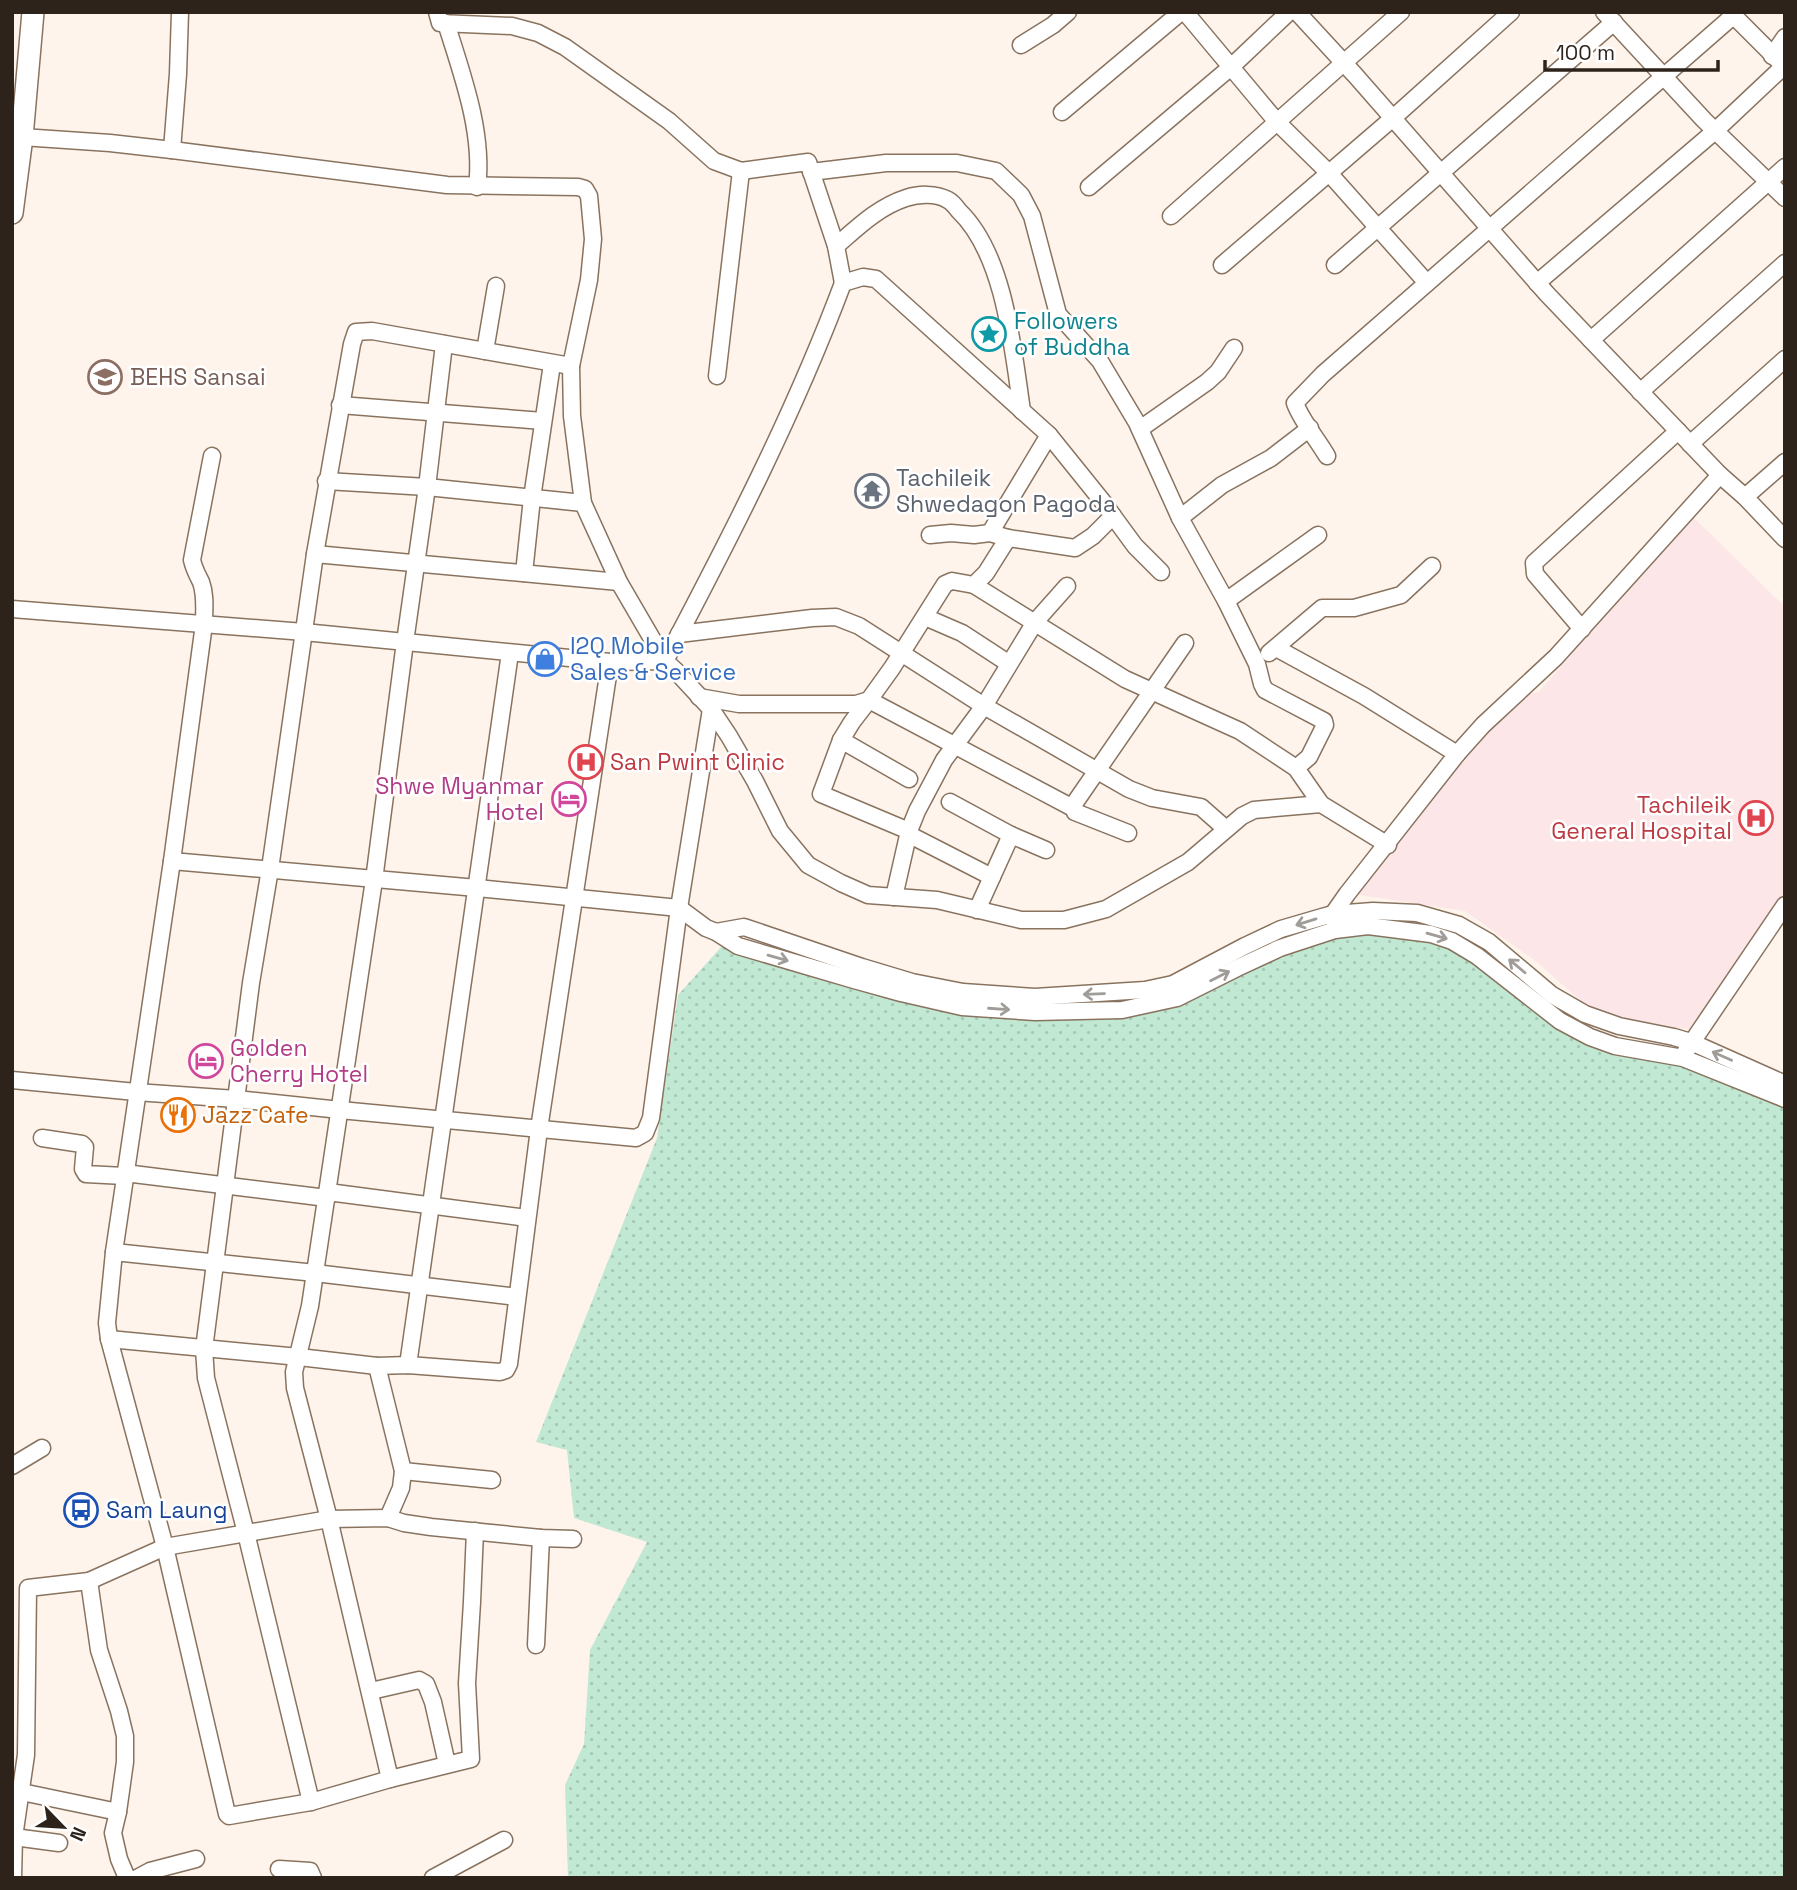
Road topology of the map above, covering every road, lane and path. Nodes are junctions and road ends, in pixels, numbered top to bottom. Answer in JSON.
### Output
{"nodes":[{"id":1,"x":33,"y":12,"type":"edge"},
{"id":2,"x":180,"y":12,"type":"edge"},
{"id":3,"x":1068,"y":12,"type":"edge"},
{"id":4,"x":1183,"y":12,"type":"edge"},
{"id":5,"x":1289,"y":12,"type":"edge"},
{"id":6,"x":1297,"y":12,"type":"edge"},
{"id":7,"x":1401,"y":12,"type":"edge"},
{"id":8,"x":1511,"y":12,"type":"edge"},
{"id":9,"x":1732,"y":14,"type":"edge"},
{"id":10,"x":1609,"y":17,"type":"edge"},
{"id":11,"x":442,"y":18,"type":"edge"},
{"id":12,"x":1785,"y":37,"type":"edge"},
{"id":13,"x":1021,"y":45,"type":"dead end"},
{"id":14,"x":1780,"y":63,"type":"edge"},
{"id":15,"x":1345,"y":64,"type":"junction"},
{"id":16,"x":1231,"y":67,"type":"junction"},
{"id":17,"x":1664,"y":76,"type":"junction"},
{"id":18,"x":18,"y":106,"type":"edge"},
{"id":19,"x":1062,"y":112,"type":"dead end"},
{"id":20,"x":1393,"y":118,"type":"junction"},
{"id":21,"x":1277,"y":122,"type":"junction"},
{"id":22,"x":1714,"y":131,"type":"junction"},
{"id":23,"x":22,"y":137,"type":"junction"},
{"id":24,"x":172,"y":150,"type":"junction"},
{"id":25,"x":1785,"y":167,"type":"edge"},
{"id":26,"x":741,"y":172,"type":"junction"},
{"id":27,"x":811,"y":172,"type":"junction"},
{"id":28,"x":1329,"y":173,"type":"junction"},
{"id":29,"x":1441,"y":174,"type":"junction"},
{"id":30,"x":1768,"y":182,"type":"junction"},
{"id":31,"x":477,"y":187,"type":"junction"},
{"id":32,"x":1089,"y":187,"type":"dead end"},
{"id":33,"x":1785,"y":198,"type":"edge"},
{"id":34,"x":12,"y":213,"type":"edge"},
{"id":35,"x":1171,"y":216,"type":"dead end"},
{"id":36,"x":1491,"y":228,"type":"junction"},
{"id":37,"x":1379,"y":229,"type":"junction"},
{"id":38,"x":836,"y":246,"type":"junction"},
{"id":39,"x":1785,"y":263,"type":"edge"},
{"id":40,"x":1222,"y":265,"type":"dead end"},
{"id":41,"x":1335,"y":265,"type":"dead end"},
{"id":42,"x":1427,"y":283,"type":"junction"},
{"id":43,"x":1537,"y":283,"type":"junction"},
{"id":44,"x":843,"y":284,"type":"junction"},
{"id":45,"x":496,"y":286,"type":"dead end"},
{"id":46,"x":1591,"y":340,"type":"junction"},
{"id":47,"x":444,"y":344,"type":"junction"},
{"id":48,"x":1234,"y":348,"type":"dead end"},
{"id":49,"x":485,"y":352,"type":"junction"},
{"id":50,"x":1785,"y":359,"type":"edge"},
{"id":51,"x":552,"y":364,"type":"junction"},
{"id":52,"x":571,"y":366,"type":"junction"},
{"id":53,"x":717,"y":376,"type":"dead end"},
{"id":54,"x":1640,"y":392,"type":"junction"},
{"id":55,"x":340,"y":405,"type":"junction"},
{"id":56,"x":1023,"y":411,"type":"junction"},
{"id":57,"x":435,"y":413,"type":"junction"},
{"id":58,"x":543,"y":421,"type":"junction"},
{"id":59,"x":1310,"y":428,"type":"junction"},
{"id":60,"x":1140,"y":429,"type":"junction"},
{"id":61,"x":1678,"y":431,"type":"junction"},
{"id":62,"x":1049,"y":435,"type":"junction"},
{"id":63,"x":1690,"y":444,"type":"junction"},
{"id":64,"x":212,"y":456,"type":"dead end"},
{"id":65,"x":1327,"y":456,"type":"dead end"},
{"id":66,"x":1785,"y":462,"type":"edge"},
{"id":67,"x":1720,"y":475,"type":"junction"},
{"id":68,"x":326,"y":481,"type":"junction"},
{"id":69,"x":427,"y":487,"type":"junction"},
{"id":70,"x":1745,"y":497,"type":"junction"},
{"id":71,"x":532,"y":498,"type":"junction"},
{"id":72,"x":583,"y":503,"type":"junction"},
{"id":73,"x":1113,"y":516,"type":"junction"},
{"id":74,"x":1180,"y":518,"type":"junction"},
{"id":75,"x":990,"y":533,"type":"junction"},
{"id":76,"x":930,"y":535,"type":"dead end"},
{"id":77,"x":1318,"y":535,"type":"dead end"},
{"id":78,"x":1008,"y":538,"type":"junction"},
{"id":79,"x":1785,"y":539,"type":"edge"},
{"id":80,"x":314,"y":554,"type":"junction"},
{"id":81,"x":417,"y":564,"type":"junction"},
{"id":82,"x":1432,"y":566,"type":"dead end"},
{"id":83,"x":1161,"y":572,"type":"dead end"},
{"id":84,"x":524,"y":573,"type":"junction"},
{"id":85,"x":619,"y":582,"type":"junction"},
{"id":86,"x":974,"y":585,"type":"junction"},
{"id":87,"x":1067,"y":586,"type":"dead end"},
{"id":88,"x":1226,"y":601,"type":"junction"},
{"id":89,"x":12,"y":609,"type":"edge"},
{"id":90,"x":925,"y":617,"type":"junction"},
{"id":91,"x":1035,"y":622,"type":"junction"},
{"id":92,"x":204,"y":624,"type":"junction"},
{"id":93,"x":1582,"y":629,"type":"junction"},
{"id":94,"x":304,"y":632,"type":"junction"},
{"id":95,"x":679,"y":634,"type":"junction"},
{"id":96,"x":405,"y":642,"type":"junction"},
{"id":97,"x":1185,"y":643,"type":"dead end"},
{"id":98,"x":1276,"y":648,"type":"junction"},
{"id":99,"x":902,"y":652,"type":"junction"},
{"id":100,"x":510,"y":653,"type":"junction"},
{"id":101,"x":665,"y":661,"type":"junction"},
{"id":102,"x":610,"y":662,"type":"junction"},
{"id":103,"x":1008,"y":663,"type":"junction"},
{"id":104,"x":1257,"y":664,"type":"junction"},
{"id":105,"x":1153,"y":692,"type":"junction"},
{"id":106,"x":869,"y":700,"type":"junction"},
{"id":107,"x":705,"y":703,"type":"junction"},
{"id":108,"x":984,"y":706,"type":"junction"},
{"id":109,"x":841,"y":740,"type":"junction"},
{"id":110,"x":956,"y":745,"type":"junction"},
{"id":111,"x":1457,"y":754,"type":"junction"},
{"id":112,"x":1296,"y":768,"type":"junction"},
{"id":113,"x":1096,"y":772,"type":"junction"},
{"id":114,"x":909,"y":779,"type":"dead end"},
{"id":115,"x":950,"y":802,"type":"dead end"},
{"id":116,"x":1321,"y":804,"type":"junction"},
{"id":117,"x":1073,"y":808,"type":"junction"},
{"id":118,"x":1226,"y":830,"type":"junction"},
{"id":119,"x":909,"y":833,"type":"junction"},
{"id":120,"x":1128,"y":833,"type":"dead end"},
{"id":121,"x":1011,"y":835,"type":"junction"},
{"id":122,"x":1388,"y":845,"type":"junction"},
{"id":123,"x":1046,"y":850,"type":"dead end"},
{"id":124,"x":172,"y":861,"type":"junction"},
{"id":125,"x":270,"y":869,"type":"junction"},
{"id":126,"x":992,"y":877,"type":"junction"},
{"id":127,"x":374,"y":880,"type":"junction"},
{"id":128,"x":477,"y":888,"type":"junction"},
{"id":129,"x":894,"y":897,"type":"junction"},
{"id":130,"x":575,"y":898,"type":"junction"},
{"id":131,"x":1785,"y":905,"type":"edge"},
{"id":132,"x":679,"y":908,"type":"junction"},
{"id":133,"x":976,"y":910,"type":"junction"},
{"id":134,"x":1334,"y":922,"type":"junction"},
{"id":135,"x":1690,"y":1042,"type":"junction"},
{"id":136,"x":1683,"y":1058,"type":"junction"},
{"id":137,"x":12,"y":1080,"type":"edge"},
{"id":138,"x":1785,"y":1084,"type":"edge"},
{"id":139,"x":136,"y":1092,"type":"junction"},
{"id":140,"x":236,"y":1099,"type":"junction"},
{"id":141,"x":1785,"y":1099,"type":"edge"},
{"id":142,"x":340,"y":1110,"type":"junction"},
{"id":143,"x":444,"y":1120,"type":"junction"},
{"id":144,"x":539,"y":1129,"type":"junction"},
{"id":145,"x":42,"y":1138,"type":"dead end"},
{"id":146,"x":125,"y":1175,"type":"junction"},
{"id":147,"x":226,"y":1184,"type":"junction"},
{"id":148,"x":327,"y":1195,"type":"junction"},
{"id":149,"x":431,"y":1205,"type":"junction"},
{"id":150,"x":527,"y":1219,"type":"junction"},
{"id":151,"x":114,"y":1252,"type":"junction"},
{"id":152,"x":214,"y":1262,"type":"junction"},
{"id":153,"x":315,"y":1273,"type":"junction"},
{"id":154,"x":420,"y":1286,"type":"junction"},
{"id":155,"x":517,"y":1297,"type":"junction"},
{"id":156,"x":109,"y":1339,"type":"junction"},
{"id":157,"x":204,"y":1349,"type":"junction"},
{"id":158,"x":299,"y":1357,"type":"junction"},
{"id":159,"x":408,"y":1365,"type":"junction"},
{"id":160,"x":377,"y":1366,"type":"junction"},
{"id":161,"x":42,"y":1448,"type":"dead end"},
{"id":162,"x":12,"y":1466,"type":"edge"},
{"id":163,"x":403,"y":1471,"type":"junction"},
{"id":164,"x":492,"y":1480,"type":"dead end"},
{"id":165,"x":388,"y":1518,"type":"junction"},
{"id":166,"x":329,"y":1519,"type":"junction"},
{"id":167,"x":475,"y":1531,"type":"junction"},
{"id":168,"x":246,"y":1533,"type":"junction"},
{"id":169,"x":541,"y":1538,"type":"junction"},
{"id":170,"x":573,"y":1539,"type":"dead end"},
{"id":171,"x":165,"y":1547,"type":"junction"},
{"id":172,"x":89,"y":1581,"type":"junction"},
{"id":173,"x":20,"y":1588,"type":"edge"},
{"id":174,"x":536,"y":1645,"type":"dead end"},
{"id":175,"x":371,"y":1691,"type":"junction"},
{"id":176,"x":447,"y":1764,"type":"junction"},
{"id":177,"x":390,"y":1779,"type":"junction"},
{"id":178,"x":17,"y":1791,"type":"edge"},
{"id":179,"x":311,"y":1802,"type":"junction"},
{"id":180,"x":118,"y":1812,"type":"junction"},
{"id":181,"x":15,"y":1837,"type":"junction"},
{"id":182,"x":504,"y":1840,"type":"dead end"},
{"id":183,"x":59,"y":1843,"type":"dead end"},
{"id":184,"x":196,"y":1859,"type":"dead end"},
{"id":185,"x":279,"y":1870,"type":"dead end"},
{"id":186,"x":13,"y":1878,"type":"edge"},
{"id":187,"x":127,"y":1878,"type":"edge"},
{"id":188,"x":137,"y":1878,"type":"edge"},
{"id":189,"x":313,"y":1878,"type":"edge"},
{"id":190,"x":433,"y":1878,"type":"edge"}],
"edges":[{"from":1,"to":18,"type":"main road"},
{"from":2,"to":24,"type":"street"},
{"from":3,"to":13,"type":"street"},
{"from":4,"to":16,"type":"street"},
{"from":4,"to":19,"type":"street"},
{"from":5,"to":16,"type":"street"},
{"from":6,"to":15,"type":"street"},
{"from":7,"to":15,"type":"street"},
{"from":8,"to":20,"type":"street"},
{"from":9,"to":14,"type":"street"},
{"from":9,"to":17,"type":"street"},
{"from":10,"to":17,"type":"street"},
{"from":10,"to":29,"type":"street"},
{"from":11,"to":26,"type":"street"},
{"from":11,"to":31,"type":"street"},
{"from":12,"to":14,"type":"street"},
{"from":14,"to":22,"type":"street"},
{"from":15,"to":20,"type":"street"},
{"from":15,"to":21,"type":"street"},
{"from":16,"to":21,"type":"street"},
{"from":16,"to":32,"type":"street"},
{"from":17,"to":22,"type":"street"},
{"from":17,"to":36,"type":"street"},
{"from":18,"to":23,"type":"main road"},
{"from":20,"to":28,"type":"street"},
{"from":20,"to":29,"type":"street"},
{"from":21,"to":28,"type":"street"},
{"from":21,"to":35,"type":"street"},
{"from":22,"to":30,"type":"street"},
{"from":22,"to":43,"type":"street"},
{"from":23,"to":24,"type":"street"},
{"from":23,"to":34,"type":"main road"},
{"from":24,"to":31,"type":"street"},
{"from":25,"to":30,"type":"street"},
{"from":26,"to":27,"type":"street"},
{"from":26,"to":53,"type":"street"},
{"from":27,"to":38,"type":"street"},
{"from":27,"to":60,"type":"street"},
{"from":28,"to":37,"type":"street"},
{"from":28,"to":40,"type":"street"},
{"from":29,"to":36,"type":"street"},
{"from":29,"to":37,"type":"street"},
{"from":30,"to":33,"type":"street"},
{"from":30,"to":46,"type":"street"},
{"from":31,"to":52,"type":"street"},
{"from":36,"to":42,"type":"street"},
{"from":36,"to":43,"type":"street"},
{"from":37,"to":41,"type":"street"},
{"from":37,"to":42,"type":"street"},
{"from":38,"to":44,"type":"street"},
{"from":38,"to":56,"type":"street"},
{"from":39,"to":54,"type":"street"},
{"from":42,"to":59,"type":"street"},
{"from":43,"to":46,"type":"street"},
{"from":44,"to":56,"type":"street"},
{"from":44,"to":95,"type":"street"},
{"from":45,"to":49,"type":"street"},
{"from":46,"to":54,"type":"street"},
{"from":47,"to":49,"type":"street"},
{"from":47,"to":55,"type":"street"},
{"from":47,"to":57,"type":"street"},
{"from":48,"to":60,"type":"street"},
{"from":49,"to":51,"type":"street"},
{"from":50,"to":63,"type":"street"},
{"from":51,"to":52,"type":"street"},
{"from":51,"to":58,"type":"street"},
{"from":52,"to":72,"type":"street"},
{"from":54,"to":61,"type":"street"},
{"from":55,"to":57,"type":"street"},
{"from":55,"to":68,"type":"street"},
{"from":56,"to":62,"type":"street"},
{"from":57,"to":58,"type":"street"},
{"from":57,"to":69,"type":"street"},
{"from":58,"to":71,"type":"street"},
{"from":59,"to":65,"type":"street"},
{"from":59,"to":74,"type":"street"},
{"from":60,"to":74,"type":"street"},
{"from":61,"to":63,"type":"street"},
{"from":61,"to":93,"type":"street"},
{"from":62,"to":73,"type":"street"},
{"from":62,"to":75,"type":"street"},
{"from":63,"to":67,"type":"street"},
{"from":64,"to":92,"type":"street"},
{"from":66,"to":70,"type":"street"},
{"from":67,"to":70,"type":"street"},
{"from":67,"to":93,"type":"street"},
{"from":68,"to":69,"type":"street"},
{"from":68,"to":80,"type":"street"},
{"from":69,"to":71,"type":"street"},
{"from":69,"to":81,"type":"street"},
{"from":70,"to":79,"type":"street"},
{"from":71,"to":72,"type":"street"},
{"from":71,"to":84,"type":"street"},
{"from":72,"to":85,"type":"street"},
{"from":73,"to":78,"type":"street"},
{"from":73,"to":83,"type":"street"},
{"from":74,"to":88,"type":"street"},
{"from":75,"to":76,"type":"street"},
{"from":75,"to":78,"type":"street"},
{"from":77,"to":88,"type":"street"},
{"from":78,"to":86,"type":"street"},
{"from":80,"to":81,"type":"street"},
{"from":80,"to":94,"type":"street"},
{"from":81,"to":84,"type":"street"},
{"from":81,"to":96,"type":"street"},
{"from":82,"to":98,"type":"street"},
{"from":84,"to":85,"type":"street"},
{"from":85,"to":101,"type":"street"},
{"from":86,"to":90,"type":"street"},
{"from":86,"to":91,"type":"street"},
{"from":87,"to":91,"type":"street"},
{"from":88,"to":104,"type":"street"},
{"from":89,"to":92,"type":"street"},
{"from":90,"to":99,"type":"street"},
{"from":90,"to":103,"type":"street"},
{"from":91,"to":103,"type":"street"},
{"from":91,"to":105,"type":"street"},
{"from":92,"to":94,"type":"street"},
{"from":92,"to":124,"type":"street"},
{"from":93,"to":111,"type":"street"},
{"from":94,"to":96,"type":"street"},
{"from":94,"to":125,"type":"street"},
{"from":95,"to":99,"type":"street"},
{"from":95,"to":101,"type":"street"},
{"from":96,"to":100,"type":"street"},
{"from":96,"to":127,"type":"street"},
{"from":97,"to":105,"type":"street"},
{"from":98,"to":104,"type":"street"},
{"from":98,"to":111,"type":"street"},
{"from":99,"to":106,"type":"street"},
{"from":99,"to":108,"type":"street"},
{"from":100,"to":102,"type":"street"},
{"from":100,"to":128,"type":"street"},
{"from":101,"to":102,"type":"street"},
{"from":101,"to":107,"type":"street"},
{"from":102,"to":130,"type":"street"},
{"from":103,"to":108,"type":"street"},
{"from":104,"to":112,"type":"street"},
{"from":105,"to":112,"type":"street"},
{"from":105,"to":113,"type":"street"},
{"from":106,"to":107,"type":"street"},
{"from":106,"to":109,"type":"street"},
{"from":106,"to":110,"type":"street"},
{"from":107,"to":129,"type":"street"},
{"from":107,"to":132,"type":"street"},
{"from":108,"to":110,"type":"street"},
{"from":108,"to":113,"type":"street"},
{"from":109,"to":114,"type":"street"},
{"from":109,"to":119,"type":"street"},
{"from":110,"to":117,"type":"street"},
{"from":110,"to":119,"type":"street"},
{"from":111,"to":122,"type":"street"},
{"from":112,"to":116,"type":"street"},
{"from":113,"to":117,"type":"street"},
{"from":113,"to":118,"type":"street"},
{"from":115,"to":121,"type":"street"},
{"from":116,"to":118,"type":"street"},
{"from":116,"to":122,"type":"street"},
{"from":117,"to":120,"type":"street"},
{"from":118,"to":133,"type":"street"},
{"from":119,"to":126,"type":"street"},
{"from":119,"to":129,"type":"street"},
{"from":121,"to":123,"type":"street"},
{"from":121,"to":126,"type":"street"},
{"from":122,"to":134,"type":"street"},
{"from":124,"to":125,"type":"street"},
{"from":124,"to":139,"type":"street"},
{"from":125,"to":127,"type":"street"},
{"from":125,"to":140,"type":"street"},
{"from":126,"to":133,"type":"street"},
{"from":127,"to":128,"type":"street"},
{"from":127,"to":142,"type":"street"},
{"from":128,"to":130,"type":"street"},
{"from":128,"to":143,"type":"street"},
{"from":129,"to":133,"type":"street"},
{"from":130,"to":132,"type":"street"},
{"from":130,"to":144,"type":"street"},
{"from":131,"to":135,"type":"street"},
{"from":132,"to":134,"type":"street"},
{"from":132,"to":144,"type":"street"},
{"from":135,"to":134,"type":"street","one_way":true},
{"from":134,"to":136,"type":"street","one_way":true},
{"from":135,"to":136,"type":"street"},
{"from":138,"to":135,"type":"street","one_way":true},
{"from":136,"to":141,"type":"street"},
{"from":137,"to":139,"type":"street"},
{"from":139,"to":140,"type":"street"},
{"from":139,"to":146,"type":"street"},
{"from":140,"to":142,"type":"street"},
{"from":140,"to":147,"type":"street"},
{"from":142,"to":143,"type":"street"},
{"from":142,"to":148,"type":"street"},
{"from":143,"to":144,"type":"street"},
{"from":143,"to":149,"type":"street"},
{"from":144,"to":150,"type":"street"},
{"from":145,"to":146,"type":"street"},
{"from":146,"to":147,"type":"street"},
{"from":146,"to":151,"type":"street"},
{"from":147,"to":148,"type":"street"},
{"from":147,"to":152,"type":"street"},
{"from":148,"to":149,"type":"street"},
{"from":148,"to":153,"type":"street"},
{"from":149,"to":150,"type":"street"},
{"from":149,"to":154,"type":"street"},
{"from":150,"to":155,"type":"street"},
{"from":151,"to":152,"type":"street"},
{"from":151,"to":156,"type":"street"},
{"from":152,"to":153,"type":"street"},
{"from":152,"to":157,"type":"street"},
{"from":153,"to":154,"type":"street"},
{"from":153,"to":158,"type":"street"},
{"from":154,"to":155,"type":"street"},
{"from":154,"to":159,"type":"street"},
{"from":155,"to":159,"type":"street"},
{"from":156,"to":157,"type":"street"},
{"from":156,"to":171,"type":"street"},
{"from":157,"to":158,"type":"street"},
{"from":157,"to":168,"type":"street"},
{"from":158,"to":160,"type":"street"},
{"from":158,"to":166,"type":"street"},
{"from":159,"to":160,"type":"street"},
{"from":160,"to":163,"type":"street"},
{"from":161,"to":162,"type":"street"},
{"from":163,"to":164,"type":"street"},
{"from":163,"to":165,"type":"street"},
{"from":165,"to":166,"type":"street"},
{"from":165,"to":167,"type":"street"},
{"from":166,"to":168,"type":"street"},
{"from":166,"to":175,"type":"street"},
{"from":167,"to":169,"type":"street"},
{"from":167,"to":176,"type":"street"},
{"from":168,"to":171,"type":"street"},
{"from":168,"to":179,"type":"street"},
{"from":169,"to":170,"type":"street"},
{"from":169,"to":174,"type":"street"},
{"from":171,"to":172,"type":"street"},
{"from":171,"to":179,"type":"street"},
{"from":172,"to":173,"type":"street"},
{"from":172,"to":180,"type":"street"},
{"from":173,"to":178,"type":"street"},
{"from":175,"to":176,"type":"street"},
{"from":175,"to":177,"type":"street"},
{"from":176,"to":177,"type":"street"},
{"from":177,"to":179,"type":"street"},
{"from":178,"to":180,"type":"street"},
{"from":178,"to":181,"type":"street"},
{"from":180,"to":187,"type":"street"},
{"from":181,"to":183,"type":"street"},
{"from":181,"to":186,"type":"street"},
{"from":182,"to":190,"type":"street"},
{"from":184,"to":188,"type":"street"},
{"from":185,"to":189,"type":"street"}]}
